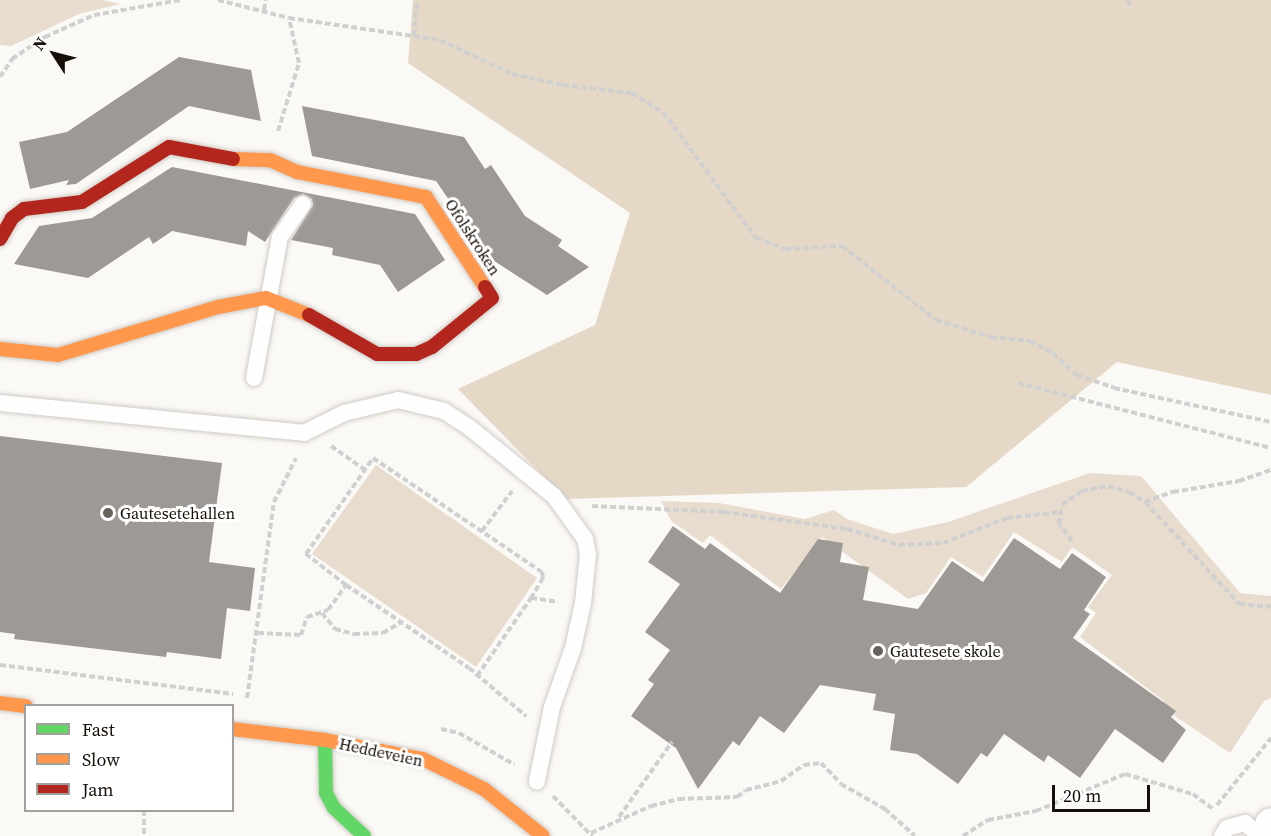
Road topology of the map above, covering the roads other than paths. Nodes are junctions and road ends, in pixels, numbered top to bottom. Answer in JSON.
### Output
{"nodes":[{"id":1,"x":303,"y":204,"type":"dead end"},
{"id":2,"x":0,"y":239,"type":"edge"},
{"id":3,"x":266,"y":297,"type":"junction"},
{"id":4,"x":0,"y":350,"type":"edge"},
{"id":5,"x":254,"y":378,"type":"dead end"},
{"id":6,"x":0,"y":403,"type":"edge"},
{"id":7,"x":0,"y":702,"type":"edge"},
{"id":8,"x":24,"y":706,"type":"edge"},
{"id":9,"x":234,"y":729,"type":"edge"},
{"id":10,"x":325,"y":740,"type":"junction"},
{"id":11,"x":537,"y":781,"type":"dead end"},
{"id":12,"x":1271,"y":824,"type":"edge"},
{"id":13,"x":1224,"y":832,"type":"edge"},
{"id":14,"x":364,"y":836,"type":"edge"},
{"id":15,"x":543,"y":836,"type":"edge"},
{"id":16,"x":1260,"y":836,"type":"edge"},
{"id":17,"x":1268,"y":836,"type":"edge"}],
"edges":[{"from":1,"to":3,"type":"lane"},
{"from":2,"to":3,"type":"street","name":"Ofolskroken"},
{"from":3,"to":4,"type":"street"},
{"from":3,"to":5,"type":"lane"},
{"from":6,"to":11,"type":"lane"},
{"from":7,"to":8,"type":"street"},
{"from":9,"to":10,"type":"street","name":"Heddeveien"},
{"from":10,"to":14,"type":"street"},
{"from":10,"to":15,"type":"street","name":"Heddeveien"},
{"from":12,"to":17,"type":"street"},
{"from":13,"to":16,"type":"lane"}]}
